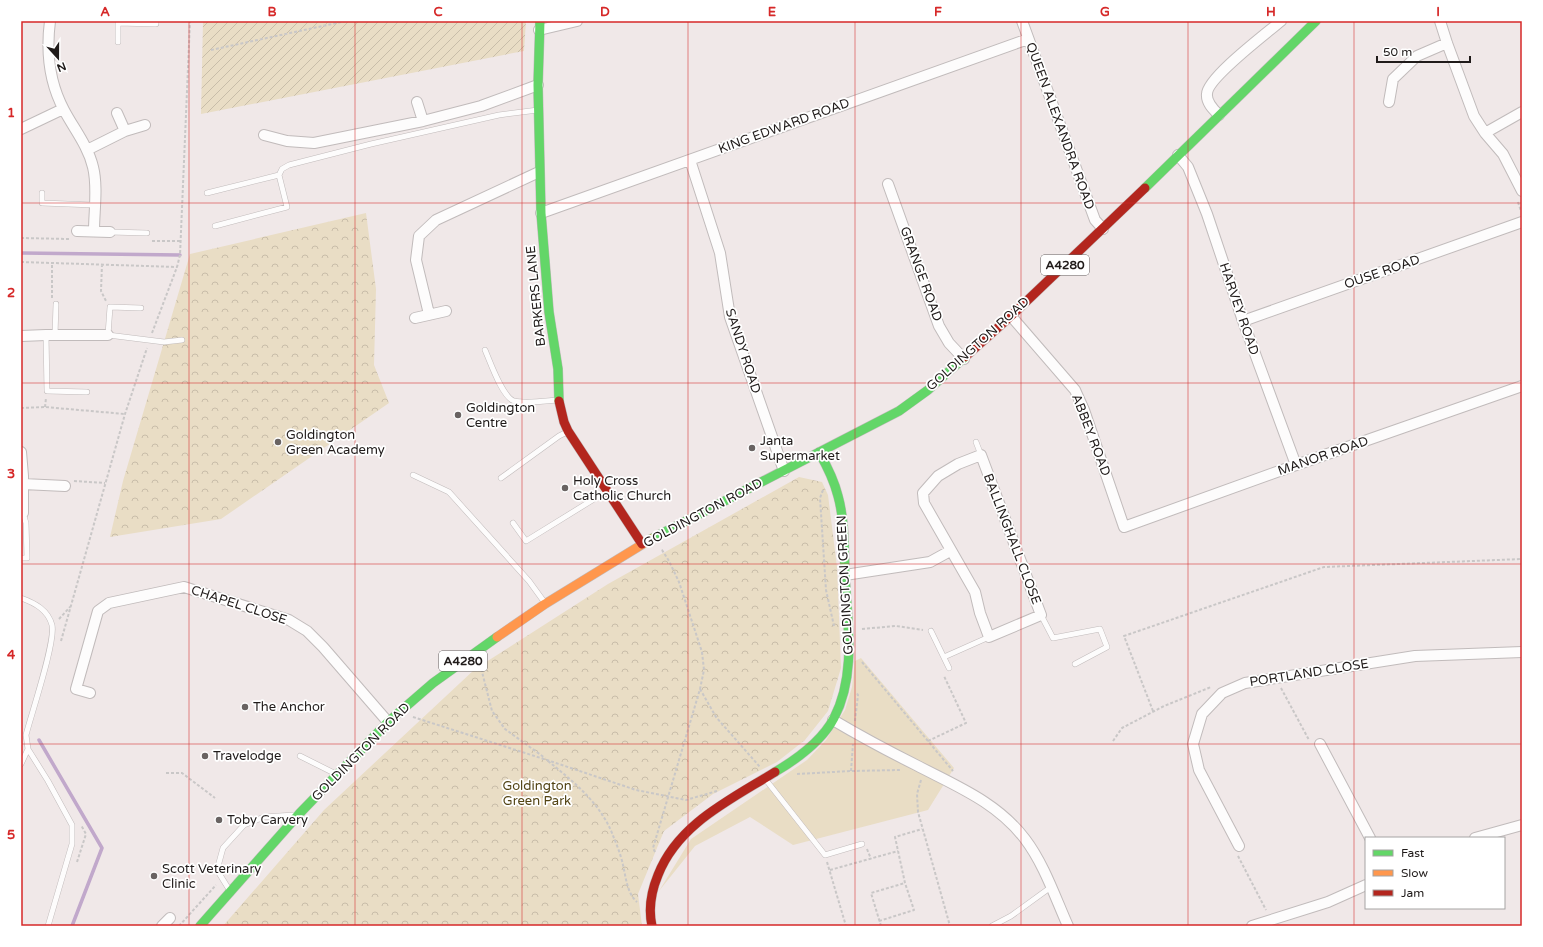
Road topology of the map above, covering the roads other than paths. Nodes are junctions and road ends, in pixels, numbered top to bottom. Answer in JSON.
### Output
{"nodes":[{"id":1,"x":50,"y":21,"type":"edge"},
{"id":2,"x":156,"y":21,"type":"edge"},
{"id":3,"x":577,"y":21,"type":"edge"},
{"id":4,"x":1022,"y":21,"type":"edge"},
{"id":5,"x":1281,"y":21,"type":"edge"},
{"id":6,"x":1316,"y":21,"type":"edge"},
{"id":7,"x":1440,"y":21,"type":"edge"},
{"id":8,"x":539,"y":26,"type":"edge"},
{"id":9,"x":1028,"y":38,"type":"junction"},
{"id":10,"x":118,"y":42,"type":"dead end"},
{"id":11,"x":1447,"y":43,"type":"junction"},
{"id":12,"x":538,"y":85,"type":"junction"},
{"id":13,"x":417,"y":102,"type":"dead end"},
{"id":14,"x":1389,"y":102,"type":"dead end"},
{"id":15,"x":63,"y":109,"type":"junction"},
{"id":16,"x":538,"y":110,"type":"junction"},
{"id":17,"x":1522,"y":112,"type":"edge"},
{"id":18,"x":117,"y":113,"type":"dead end"},
{"id":19,"x":1219,"y":115,"type":"junction"},
{"id":20,"x":423,"y":121,"type":"junction"},
{"id":21,"x":145,"y":125,"type":"dead end"},
{"id":22,"x":21,"y":129,"type":"edge"},
{"id":23,"x":125,"y":131,"type":"junction"},
{"id":24,"x":1485,"y":133,"type":"junction"},
{"id":25,"x":264,"y":135,"type":"dead end"},
{"id":26,"x":87,"y":150,"type":"junction"},
{"id":27,"x":1178,"y":155,"type":"junction"},
{"id":28,"x":690,"y":160,"type":"junction"},
{"id":29,"x":539,"y":172,"type":"junction"},
{"id":30,"x":279,"y":175,"type":"junction"},
{"id":31,"x":888,"y":184,"type":"dead end"},
{"id":32,"x":1522,"y":191,"type":"edge"},
{"id":33,"x":42,"y":193,"type":"dead end"},
{"id":34,"x":207,"y":193,"type":"dead end"},
{"id":35,"x":94,"y":205,"type":"junction"},
{"id":36,"x":540,"y":213,"type":"junction"},
{"id":37,"x":1522,"y":222,"type":"edge"},
{"id":38,"x":216,"y":226,"type":"dead end"},
{"id":39,"x":1102,"y":229,"type":"junction"},
{"id":40,"x":77,"y":231,"type":"dead end"},
{"id":41,"x":94,"y":232,"type":"junction"},
{"id":42,"x":110,"y":232,"type":"joint"},
{"id":43,"x":147,"y":233,"type":"dead end"},
{"id":44,"x":56,"y":304,"type":"road end"},
{"id":45,"x":141,"y":308,"type":"dead end"},
{"id":46,"x":446,"y":311,"type":"dead end"},
{"id":47,"x":430,"y":314,"type":"junction"},
{"id":48,"x":1011,"y":316,"type":"junction"},
{"id":49,"x":415,"y":318,"type":"dead end"},
{"id":50,"x":1242,"y":321,"type":"junction"},
{"id":51,"x":51,"y":335,"type":"junction"},
{"id":52,"x":108,"y":335,"type":"junction"},
{"id":53,"x":21,"y":336,"type":"edge"},
{"id":54,"x":182,"y":340,"type":"dead end"},
{"id":55,"x":485,"y":350,"type":"dead end"},
{"id":56,"x":964,"y":359,"type":"junction"},
{"id":57,"x":1522,"y":386,"type":"edge"},
{"id":58,"x":87,"y":392,"type":"dead end"},
{"id":59,"x":559,"y":400,"type":"junction"},
{"id":60,"x":568,"y":431,"type":"junction"},
{"id":61,"x":976,"y":442,"type":"dead end"},
{"id":62,"x":21,"y":452,"type":"edge"},
{"id":63,"x":819,"y":452,"type":"junction"},
{"id":64,"x":981,"y":455,"type":"junction"},
{"id":65,"x":1296,"y":465,"type":"junction"},
{"id":66,"x":784,"y":471,"type":"junction"},
{"id":67,"x":413,"y":476,"type":"dead end"},
{"id":68,"x":22,"y":478,"type":"edge"},
{"id":69,"x":501,"y":478,"type":"dead end"},
{"id":70,"x":65,"y":486,"type":"road end"},
{"id":71,"x":608,"y":490,"type":"junction"},
{"id":72,"x":22,"y":510,"type":"edge"},
{"id":73,"x":513,"y":523,"type":"dead end"},
{"id":74,"x":1124,"y":527,"type":"joint"},
{"id":75,"x":642,"y":544,"type":"junction"},
{"id":76,"x":950,"y":551,"type":"junction"},
{"id":77,"x":21,"y":558,"type":"edge"},
{"id":78,"x":845,"y":575,"type":"junction"},
{"id":79,"x":21,"y":598,"type":"edge"},
{"id":80,"x":545,"y":604,"type":"junction"},
{"id":81,"x":1041,"y":615,"type":"junction"},
{"id":82,"x":932,"y":632,"type":"road end"},
{"id":83,"x":989,"y":637,"type":"junction"},
{"id":84,"x":1522,"y":652,"type":"edge"},
{"id":85,"x":944,"y":657,"type":"junction"},
{"id":86,"x":1075,"y":664,"type":"dead end"},
{"id":87,"x":949,"y":668,"type":"road end"},
{"id":88,"x":90,"y":693,"type":"dead end"},
{"id":89,"x":833,"y":720,"type":"junction"},
{"id":90,"x":388,"y":722,"type":"junction"},
{"id":91,"x":1320,"y":744,"type":"road end"},
{"id":92,"x":28,"y":749,"type":"junction"},
{"id":93,"x":300,"y":756,"type":"dead end"},
{"id":94,"x":21,"y":764,"type":"edge"},
{"id":95,"x":337,"y":775,"type":"junction"},
{"id":96,"x":767,"y":778,"type":"junction"},
{"id":97,"x":299,"y":814,"type":"junction"},
{"id":98,"x":1522,"y":825,"type":"edge"},
{"id":99,"x":1369,"y":837,"type":"edge"},
{"id":100,"x":1479,"y":837,"type":"edge"},
{"id":101,"x":862,"y":844,"type":"dead end"},
{"id":102,"x":1239,"y":846,"type":"road end"},
{"id":103,"x":1365,"y":885,"type":"edge"},
{"id":104,"x":1051,"y":887,"type":"junction"},
{"id":105,"x":230,"y":892,"type":"junction"},
{"id":106,"x":170,"y":918,"type":"dead end"},
{"id":107,"x":48,"y":926,"type":"edge"},
{"id":108,"x":162,"y":926,"type":"edge"},
{"id":109,"x":200,"y":926,"type":"edge"},
{"id":110,"x":652,"y":926,"type":"edge"},
{"id":111,"x":992,"y":926,"type":"edge"},
{"id":112,"x":1068,"y":926,"type":"edge"},
{"id":113,"x":1252,"y":926,"type":"edge"}],
"edges":[{"from":1,"to":15,"type":"street"},
{"from":2,"to":10,"type":"lane"},
{"from":3,"to":8,"type":"street"},
{"from":4,"to":9,"type":"street","name":"QUEEN ALEXANDRA ROAD"},
{"from":5,"to":19,"type":"street"},
{"from":6,"to":19,"type":"main road","name":"GOLDINGTON ROAD","number":"A4280"},
{"from":7,"to":11,"type":"street"},
{"from":8,"to":12,"type":"main road","name":"BARKERS LANE"},
{"from":9,"to":28,"type":"street","name":"KING EDWARD ROAD"},
{"from":9,"to":39,"type":"street","name":"QUEEN ALEXANDRA ROAD"},
{"from":11,"to":14,"type":"street"},
{"from":11,"to":24,"type":"street"},
{"from":12,"to":16,"type":"main road","name":"BARKERS LANE"},
{"from":12,"to":20,"type":"street"},
{"from":13,"to":20,"type":"street"},
{"from":15,"to":22,"type":"street"},
{"from":15,"to":26,"type":"street"},
{"from":16,"to":29,"type":"main road","name":"BARKERS LANE"},
{"from":16,"to":30,"type":"lane"},
{"from":17,"to":24,"type":"street"},
{"from":18,"to":23,"type":"street"},
{"from":19,"to":27,"type":"main road","name":"GOLDINGTON ROAD","number":"A4280"},
{"from":20,"to":25,"type":"street"},
{"from":21,"to":23,"type":"street"},
{"from":23,"to":26,"type":"street"},
{"from":24,"to":32,"type":"street"},
{"from":26,"to":35,"type":"street"},
{"from":27,"to":39,"type":"main road","name":"GOLDINGTON ROAD","number":"A4280"},
{"from":27,"to":50,"type":"street","name":"HARVEY ROAD"},
{"from":28,"to":36,"type":"street","name":"KING EDWARD ROAD"},
{"from":28,"to":66,"type":"street","name":"SANDY ROAD"},
{"from":29,"to":36,"type":"main road","name":"BARKERS LANE"},
{"from":29,"to":47,"type":"street"},
{"from":30,"to":34,"type":"lane"},
{"from":30,"to":38,"type":"lane"},
{"from":31,"to":56,"type":"street","name":"GRANGE ROAD"},
{"from":33,"to":35,"type":"lane"},
{"from":35,"to":41,"type":"street"},
{"from":36,"to":59,"type":"main road","name":"BARKERS LANE"},
{"from":37,"to":50,"type":"street","name":"OUSE ROAD"},
{"from":39,"to":48,"type":"main road","name":"GOLDINGTON ROAD","number":"A4280"},
{"from":40,"to":41,"type":"street"},
{"from":41,"to":42,"type":"street"},
{"from":42,"to":43,"type":"lane"},
{"from":44,"to":51,"type":"lane"},
{"from":45,"to":52,"type":"lane"},
{"from":46,"to":47,"type":"street"},
{"from":47,"to":49,"type":"street"},
{"from":48,"to":56,"type":"main road","name":"GOLDINGTON ROAD","number":"A4280"},
{"from":48,"to":74,"type":"street","name":"ABBEY ROAD"},
{"from":50,"to":65,"type":"street","name":"HARVEY ROAD"},
{"from":51,"to":52,"type":"street"},
{"from":51,"to":53,"type":"street"},
{"from":51,"to":58,"type":"lane"},
{"from":52,"to":54,"type":"lane"},
{"from":55,"to":59,"type":"lane"},
{"from":56,"to":63,"type":"main road","name":"GOLDINGTON ROAD","number":"A4280"},
{"from":57,"to":65,"type":"street","name":"MANOR ROAD"},
{"from":59,"to":60,"type":"main road","name":"BARKERS LANE"},
{"from":60,"to":69,"type":"lane"},
{"from":60,"to":71,"type":"main road","name":"BARKERS LANE"},
{"from":61,"to":64,"type":"lane","name":"BALLINGHALL CLOSE"},
{"from":62,"to":68,"type":"street"},
{"from":63,"to":66,"type":"main road","name":"GOLDINGTON ROAD","number":"A4280"},
{"from":63,"to":78,"type":"main road","name":"GOLDINGTON GREEN"},
{"from":64,"to":76,"type":"street"},
{"from":64,"to":81,"type":"street","name":"BALLINGHALL CLOSE"},
{"from":65,"to":74,"type":"street","name":"MANOR ROAD"},
{"from":66,"to":75,"type":"main road","name":"GOLDINGTON ROAD","number":"A4280"},
{"from":67,"to":80,"type":"lane"},
{"from":68,"to":70,"type":"street"},
{"from":68,"to":72,"type":"street"},
{"from":71,"to":73,"type":"lane"},
{"from":71,"to":75,"type":"main road","name":"BARKERS LANE"},
{"from":72,"to":77,"type":"lane"},
{"from":75,"to":80,"type":"main road","name":"GOLDINGTON ROAD","number":"A4280"},
{"from":76,"to":78,"type":"street"},
{"from":76,"to":83,"type":"street"},
{"from":78,"to":89,"type":"main road","name":"GOLDINGTON GREEN"},
{"from":79,"to":92,"type":"lane"},
{"from":80,"to":90,"type":"main road","name":"GOLDINGTON ROAD","number":"A4280"},
{"from":81,"to":83,"type":"street","name":"BALLINGHALL CLOSE"},
{"from":81,"to":86,"type":"lane"},
{"from":82,"to":85,"type":"lane"},
{"from":83,"to":85,"type":"lane","name":"BALLINGHALL CLOSE"},
{"from":84,"to":102,"type":"street","name":"PORTLAND CLOSE"},
{"from":85,"to":87,"type":"lane"},
{"from":88,"to":90,"type":"street","name":"CHAPEL CLOSE"},
{"from":89,"to":96,"type":"main road","name":"GOLDINGTON GREEN"},
{"from":89,"to":104,"type":"street"},
{"from":90,"to":95,"type":"main road","name":"GOLDINGTON ROAD","number":"A4280"},
{"from":91,"to":99,"type":"street"},
{"from":92,"to":94,"type":"lane"},
{"from":92,"to":107,"type":"lane"},
{"from":93,"to":95,"type":"lane"},
{"from":95,"to":97,"type":"main road","name":"GOLDINGTON ROAD","number":"A4280"},
{"from":96,"to":101,"type":"lane"},
{"from":96,"to":110,"type":"main road","name":"GOLDINGTON GREEN"},
{"from":97,"to":105,"type":"main road","name":"GOLDINGTON ROAD","number":"A4280"},
{"from":97,"to":105,"type":"lane"},
{"from":98,"to":100,"type":"street"},
{"from":103,"to":113,"type":"street"},
{"from":104,"to":111,"type":"lane"},
{"from":104,"to":112,"type":"street"},
{"from":105,"to":109,"type":"main road","name":"GOLDINGTON ROAD","number":"A4280"},
{"from":106,"to":108,"type":"street"}]}
